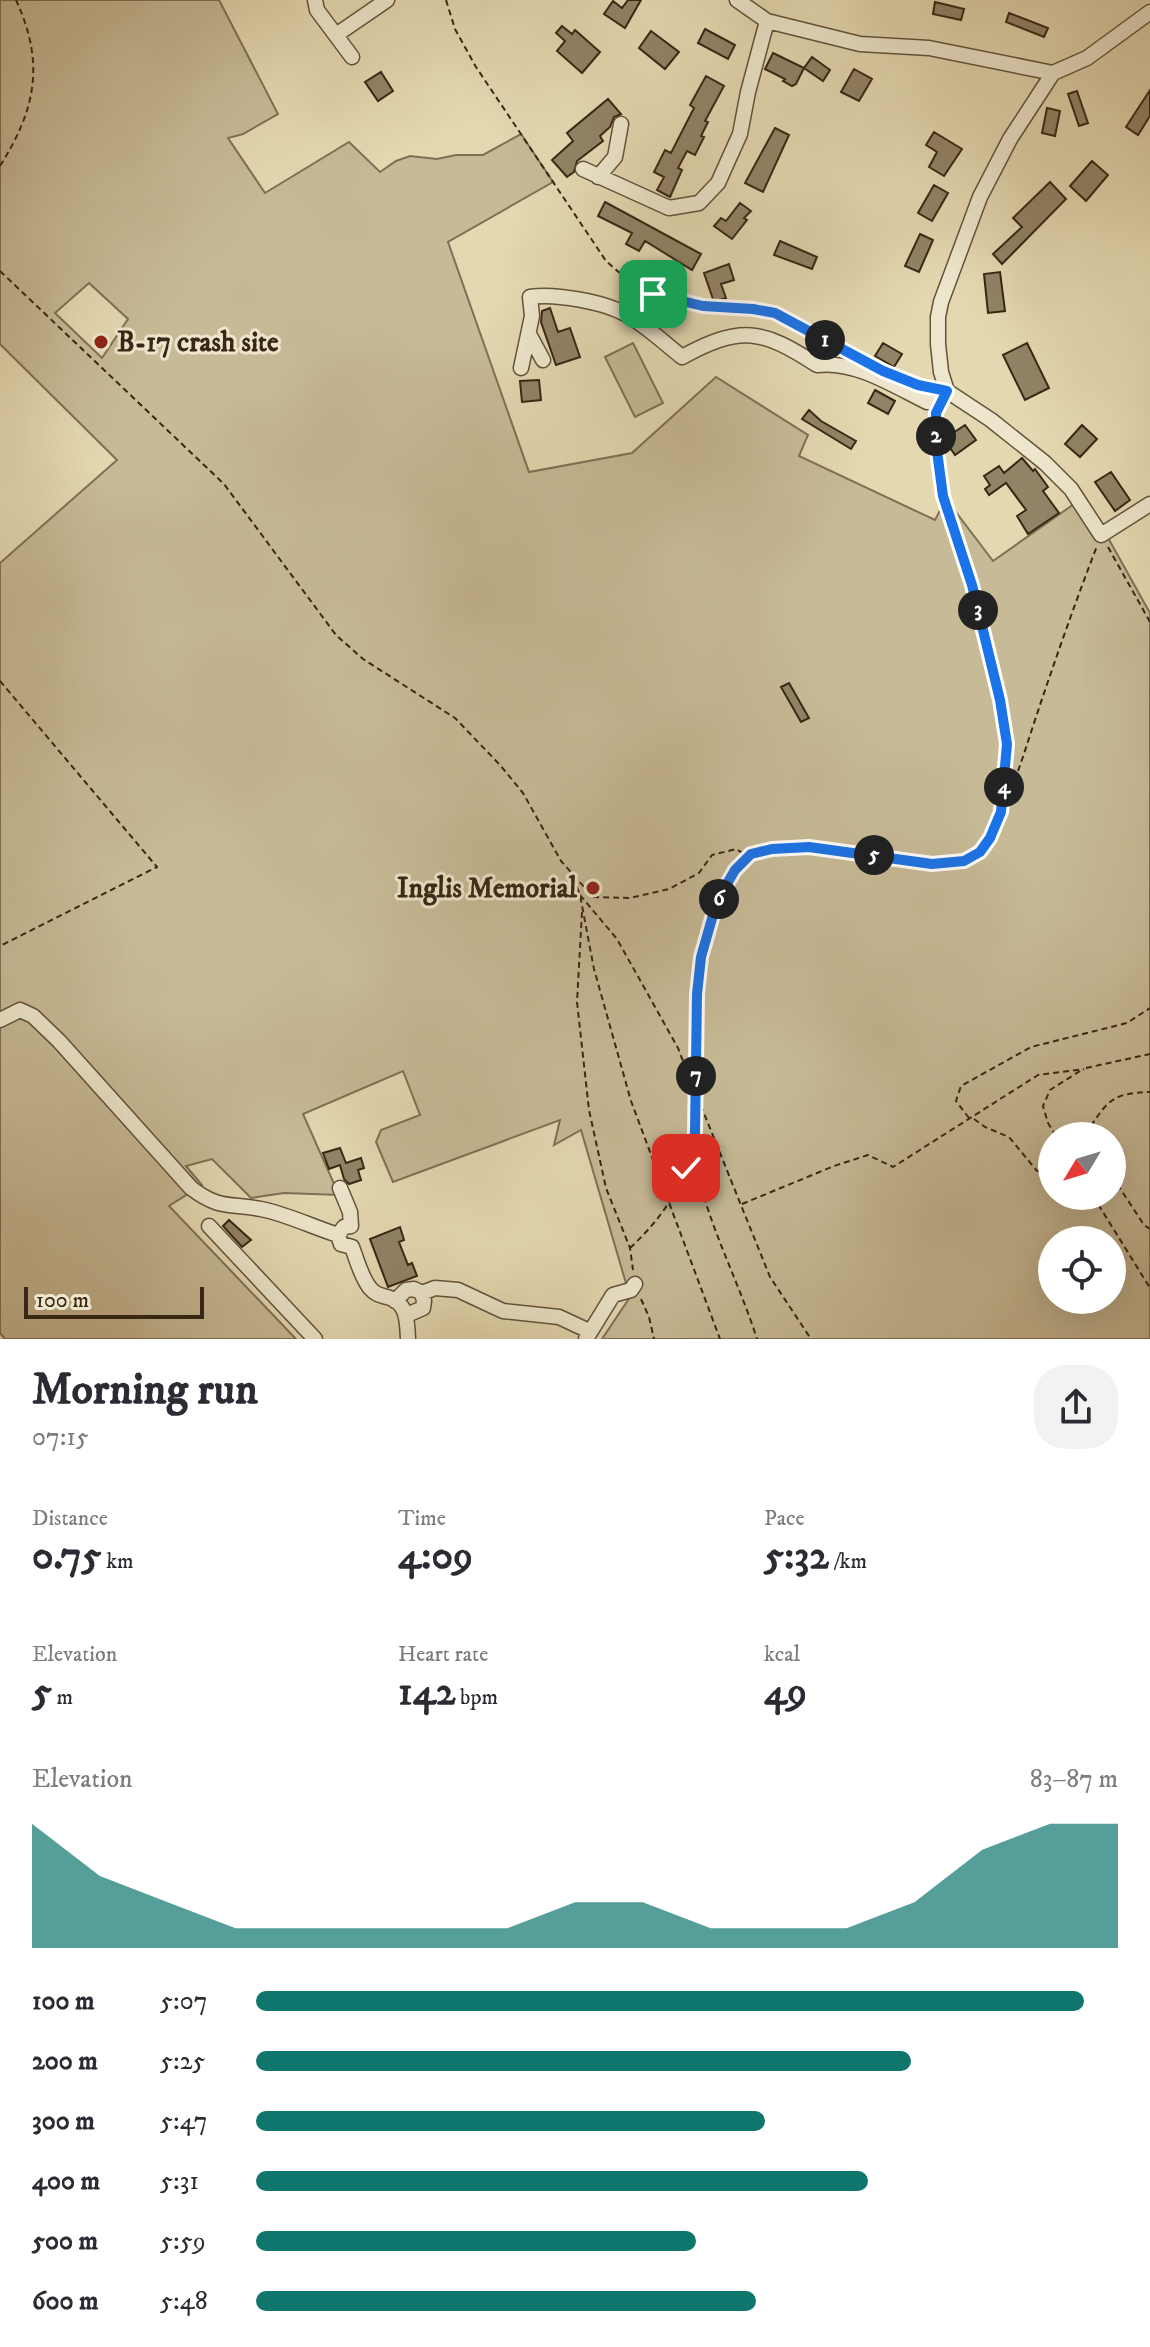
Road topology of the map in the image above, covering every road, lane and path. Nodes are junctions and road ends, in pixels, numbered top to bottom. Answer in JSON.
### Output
{"nodes":[{"id":1,"x":16,"y":0,"type":"edge"},
{"id":2,"x":315,"y":0,"type":"edge"},
{"id":3,"x":387,"y":0,"type":"edge"},
{"id":4,"x":446,"y":0,"type":"edge"},
{"id":5,"x":737,"y":0,"type":"edge"},
{"id":6,"x":1148,"y":17,"type":"edge"},
{"id":7,"x":767,"y":21,"type":"junction"},
{"id":8,"x":336,"y":35,"type":"junction"},
{"id":9,"x":352,"y":57,"type":"dead end"},
{"id":10,"x":1053,"y":73,"type":"junction"},
{"id":11,"x":621,"y":124,"type":"dead end"},
{"id":12,"x":0,"y":166,"type":"edge"},
{"id":13,"x":583,"y":169,"type":"dead end"},
{"id":14,"x":598,"y":177,"type":"junction"},
{"id":15,"x":0,"y":271,"type":"edge"},
{"id":16,"x":529,"y":334,"type":"junction"},
{"id":17,"x":856,"y":357,"type":"dead end"},
{"id":18,"x":543,"y":360,"type":"dead end"},
{"id":19,"x":521,"y":368,"type":"dead end"},
{"id":20,"x":947,"y":391,"type":"junction"},
{"id":21,"x":1150,"y":504,"type":"edge"},
{"id":22,"x":1101,"y":535,"type":"junction"},
{"id":23,"x":1150,"y":622,"type":"edge"},
{"id":24,"x":0,"y":681,"type":"edge"},
{"id":25,"x":1001,"y":812,"type":"junction"},
{"id":26,"x":748,"y":856,"type":"junction"},
{"id":27,"x":572,"y":877,"type":"junction"},
{"id":28,"x":580,"y":895,"type":"junction"},
{"id":29,"x":0,"y":946,"type":"edge"},
{"id":30,"x":1150,"y":1008,"type":"edge"},
{"id":31,"x":0,"y":1020,"type":"edge"},
{"id":32,"x":1150,"y":1054,"type":"edge"},
{"id":33,"x":1084,"y":1069,"type":"junction"},
{"id":34,"x":1150,"y":1092,"type":"edge"},
{"id":35,"x":696,"y":1093,"type":"junction"},
{"id":36,"x":971,"y":1118,"type":"junction"},
{"id":37,"x":1048,"y":1122,"type":"edge"},
{"id":38,"x":1094,"y":1122,"type":"edge"},
{"id":39,"x":693,"y":1145,"type":"junction"},
{"id":40,"x":1038,"y":1171,"type":"edge"},
{"id":41,"x":340,"y":1188,"type":"dead end"},
{"id":42,"x":1126,"y":1197,"type":"edge"},
{"id":43,"x":669,"y":1202,"type":"junction"},
{"id":44,"x":741,"y":1205,"type":"junction"},
{"id":45,"x":1102,"y":1210,"type":"edge"},
{"id":46,"x":209,"y":1226,"type":"dead end"},
{"id":47,"x":351,"y":1226,"type":"junction"},
{"id":48,"x":1150,"y":1229,"type":"edge"},
{"id":49,"x":338,"y":1235,"type":"junction"},
{"id":50,"x":352,"y":1247,"type":"junction"},
{"id":51,"x":635,"y":1284,"type":"dead end"},
{"id":52,"x":1150,"y":1288,"type":"edge"},
{"id":53,"x":422,"y":1293,"type":"junction"},
{"id":54,"x":395,"y":1301,"type":"junction"},
{"id":55,"x":407,"y":1315,"type":"junction"},
{"id":56,"x":587,"y":1335,"type":"edge"},
{"id":57,"x":315,"y":1339,"type":"edge"},
{"id":58,"x":408,"y":1339,"type":"edge"},
{"id":59,"x":720,"y":1339,"type":"edge"},
{"id":60,"x":757,"y":1339,"type":"edge"},
{"id":61,"x":811,"y":1339,"type":"edge"}],
"edges":[{"from":1,"to":12,"type":"path"},
{"from":2,"to":8,"type":"street"},
{"from":3,"to":8,"type":"street"},
{"from":4,"to":17,"type":"path"},
{"from":5,"to":7,"type":"street"},
{"from":6,"to":10,"type":"street"},
{"from":7,"to":10,"type":"street"},
{"from":7,"to":14,"type":"street"},
{"from":8,"to":9,"type":"street"},
{"from":10,"to":20,"type":"street"},
{"from":11,"to":14,"type":"street"},
{"from":13,"to":14,"type":"street"},
{"from":15,"to":27,"type":"path"},
{"from":16,"to":18,"type":"street"},
{"from":16,"to":19,"type":"street"},
{"from":16,"to":20,"type":"street"},
{"from":20,"to":22,"type":"street"},
{"from":20,"to":25,"type":"path"},
{"from":21,"to":22,"type":"street"},
{"from":22,"to":23,"type":"path"},
{"from":22,"to":25,"type":"path"},
{"from":24,"to":29,"type":"path"},
{"from":25,"to":26,"type":"path"},
{"from":26,"to":27,"type":"path"},
{"from":26,"to":35,"type":"path"},
{"from":27,"to":28,"type":"path"},
{"from":28,"to":35,"type":"path"},
{"from":28,"to":43,"type":"path"},
{"from":28,"to":43,"type":"path"},
{"from":30,"to":36,"type":"path"},
{"from":31,"to":49,"type":"street"},
{"from":32,"to":33,"type":"path"},
{"from":33,"to":36,"type":"path"},
{"from":33,"to":37,"type":"path"},
{"from":34,"to":38,"type":"path"},
{"from":35,"to":39,"type":"path"},
{"from":35,"to":44,"type":"path"},
{"from":36,"to":40,"type":"path"},
{"from":36,"to":44,"type":"path"},
{"from":39,"to":43,"type":"path"},
{"from":39,"to":60,"type":"path"},
{"from":41,"to":47,"type":"street"},
{"from":42,"to":48,"type":"path"},
{"from":43,"to":59,"type":"path"},
{"from":44,"to":61,"type":"path"},
{"from":45,"to":52,"type":"path"},
{"from":46,"to":57,"type":"street"},
{"from":47,"to":49,"type":"street"},
{"from":47,"to":50,"type":"street"},
{"from":49,"to":50,"type":"street"},
{"from":50,"to":54,"type":"street"},
{"from":51,"to":56,"type":"street"},
{"from":53,"to":54,"type":"street"},
{"from":53,"to":55,"type":"street"},
{"from":53,"to":56,"type":"street"},
{"from":54,"to":55,"type":"street"},
{"from":55,"to":58,"type":"street"}]}
